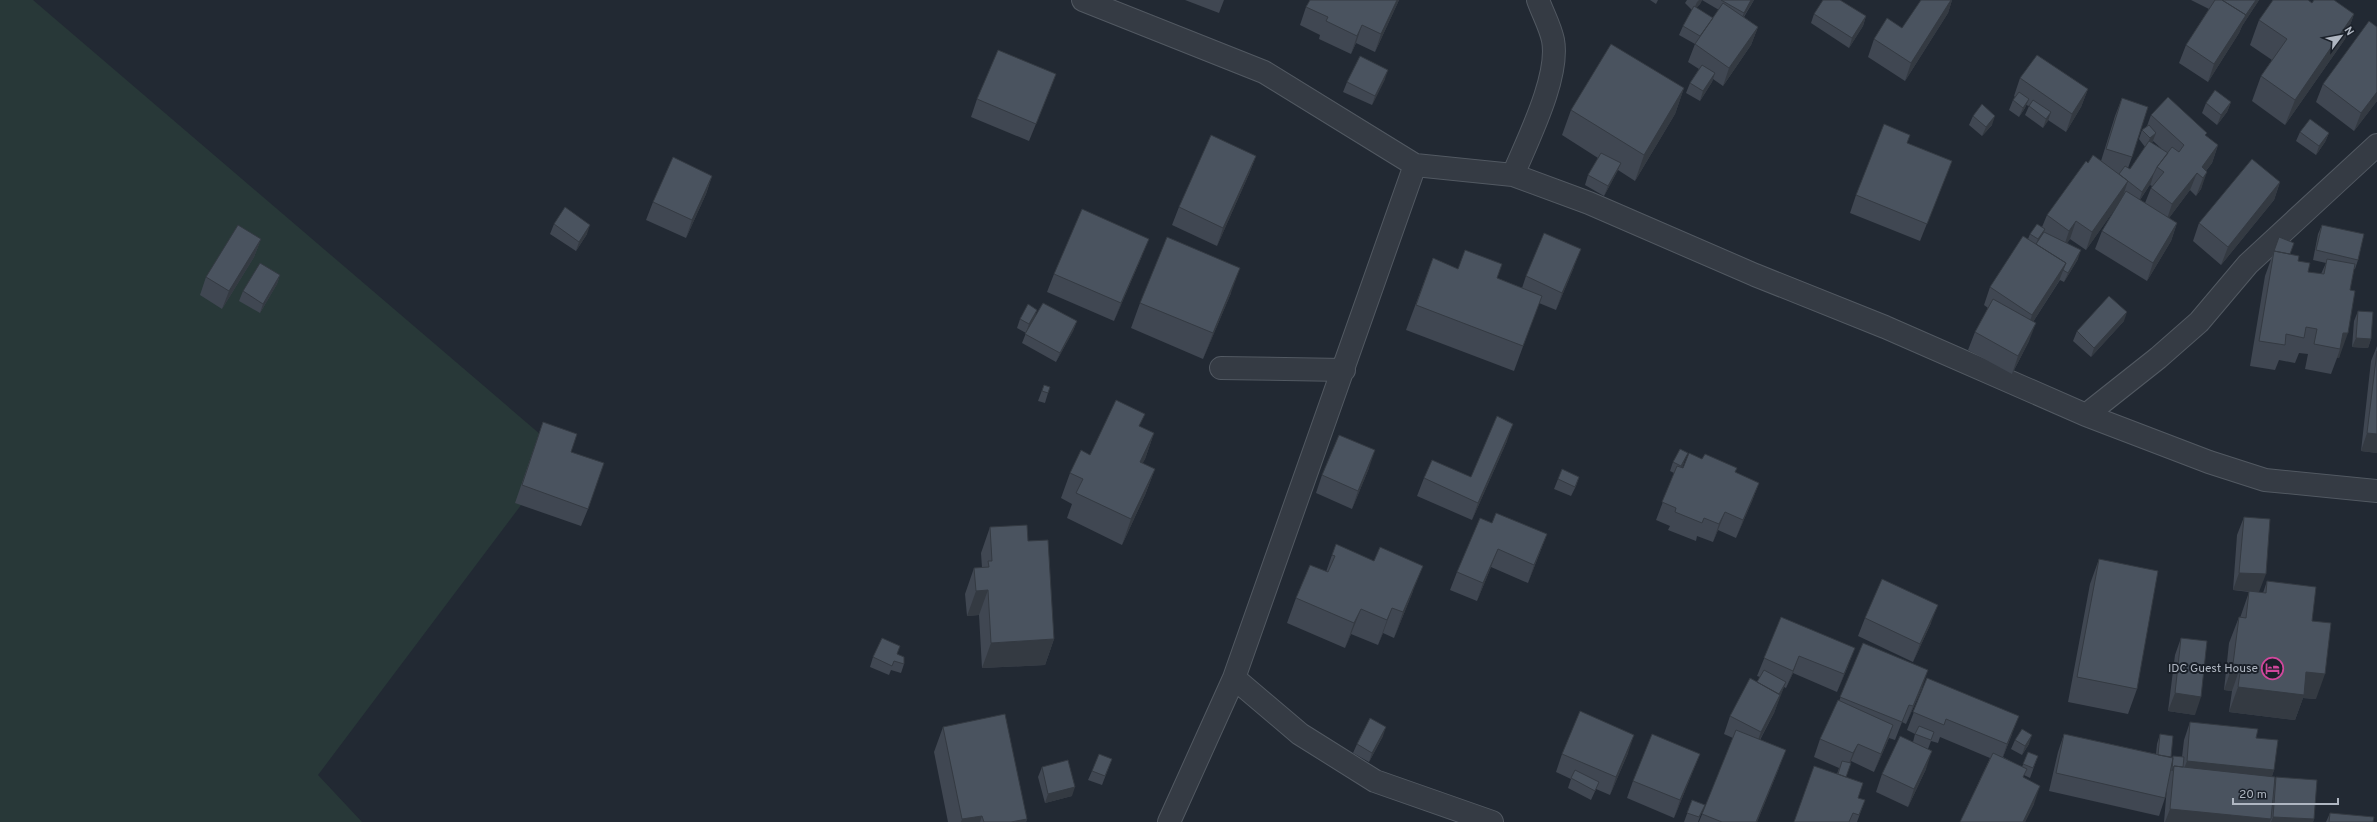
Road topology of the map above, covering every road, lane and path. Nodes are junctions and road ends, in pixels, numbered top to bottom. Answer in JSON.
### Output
{"nodes":[{"id":1,"x":1083,"y":0,"type":"edge"},
{"id":2,"x":1538,"y":0,"type":"edge"},
{"id":3,"x":2377,"y":145,"type":"edge"},
{"id":4,"x":1415,"y":164,"type":"junction"},
{"id":5,"x":1513,"y":175,"type":"junction"},
{"id":6,"x":1221,"y":368,"type":"dead end"},
{"id":7,"x":1344,"y":370,"type":"junction"},
{"id":8,"x":2086,"y":415,"type":"junction"},
{"id":9,"x":2377,"y":491,"type":"edge"},
{"id":10,"x":1234,"y":678,"type":"junction"},
{"id":11,"x":1169,"y":822,"type":"edge"},
{"id":12,"x":1492,"y":822,"type":"edge"}],
"edges":[{"from":1,"to":4,"type":"street"},
{"from":2,"to":5,"type":"street"},
{"from":3,"to":8,"type":"street"},
{"from":4,"to":5,"type":"street"},
{"from":4,"to":7,"type":"street"},
{"from":5,"to":8,"type":"street"},
{"from":6,"to":7,"type":"street"},
{"from":7,"to":10,"type":"street"},
{"from":8,"to":9,"type":"street"},
{"from":10,"to":11,"type":"street"},
{"from":10,"to":12,"type":"street"}]}
